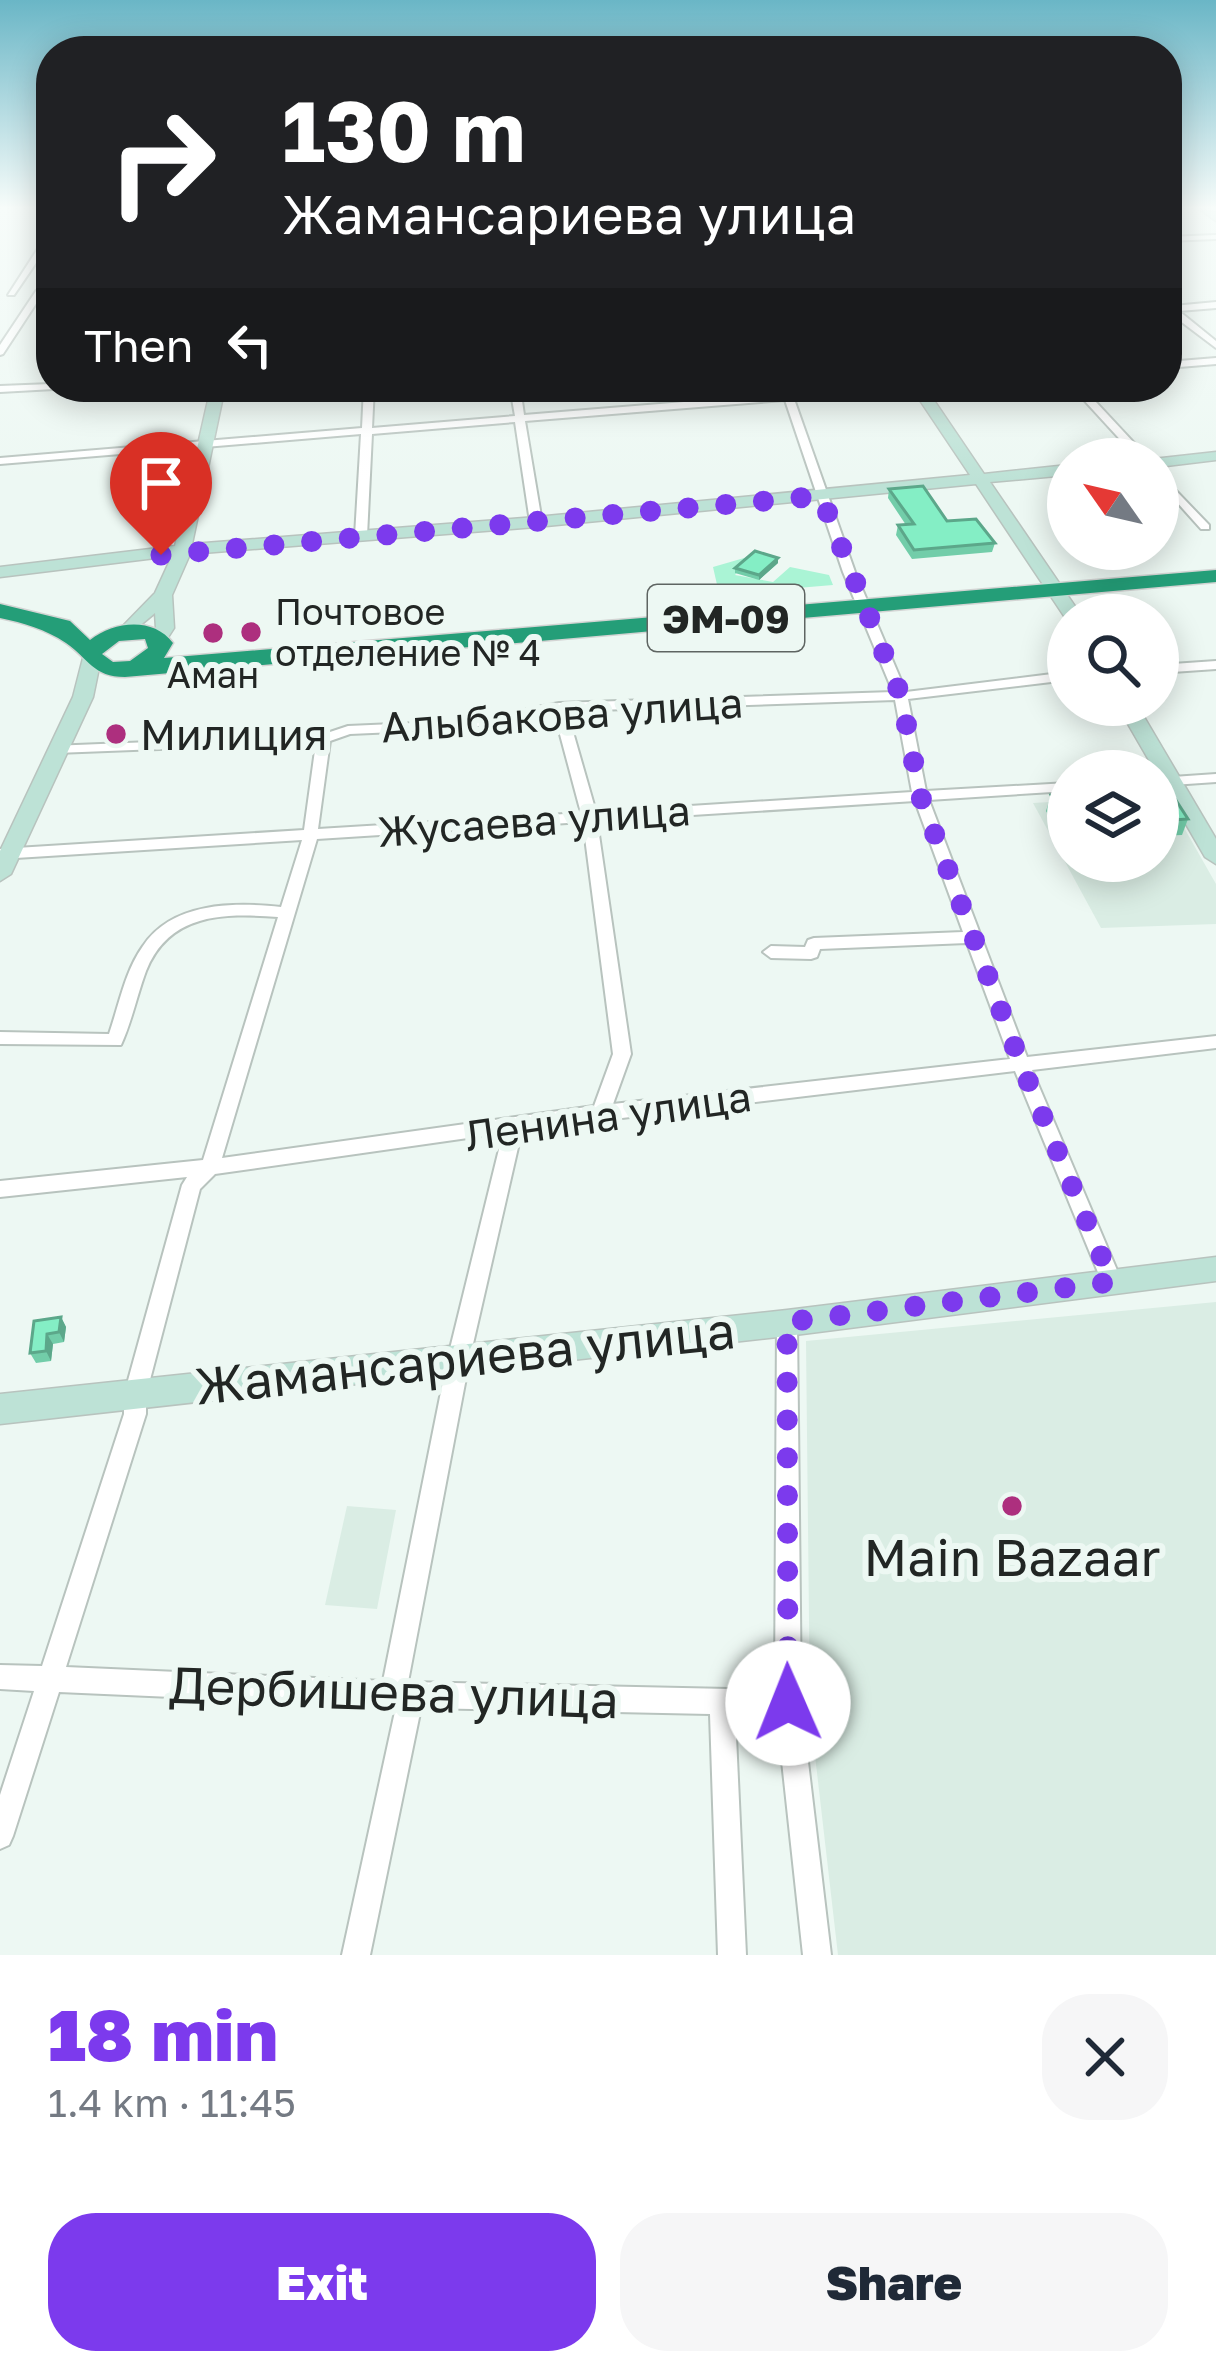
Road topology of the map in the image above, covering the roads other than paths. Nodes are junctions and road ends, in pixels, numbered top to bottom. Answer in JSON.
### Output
{"nodes":[{"id":1,"x":36,"y":304,"type":"edge"},
{"id":2,"x":1216,"y":305,"type":"edge"},
{"id":3,"x":1182,"y":306,"type":"edge"},
{"id":4,"x":1182,"y":318,"type":"edge"},
{"id":5,"x":1216,"y":345,"type":"edge"},
{"id":6,"x":0,"y":352,"type":"edge"},
{"id":7,"x":1216,"y":361,"type":"edge"},
{"id":8,"x":1182,"y":364,"type":"edge"},
{"id":9,"x":36,"y":388,"type":"edge"},
{"id":10,"x":0,"y":389,"type":"edge"},
{"id":11,"x":215,"y":402,"type":"edge"},
{"id":12,"x":368,"y":402,"type":"edge"},
{"id":13,"x":518,"y":402,"type":"edge"},
{"id":14,"x":678,"y":402,"type":"edge"},
{"id":15,"x":790,"y":402,"type":"edge"},
{"id":16,"x":928,"y":402,"type":"edge"},
{"id":17,"x":1091,"y":402,"type":"edge"},
{"id":18,"x":522,"y":418,"type":"junction"},
{"id":19,"x":367,"y":430,"type":"junction"},
{"id":20,"x":1124,"y":438,"type":"edge"},
{"id":21,"x":205,"y":443,"type":"junction"},
{"id":22,"x":1216,"y":456,"type":"edge"},
{"id":23,"x":0,"y":460,"type":"edge"},
{"id":24,"x":1179,"y":460,"type":"edge"},
{"id":25,"x":1047,"y":472,"type":"edge"},
{"id":26,"x":981,"y":478,"type":"junction"},
{"id":27,"x":821,"y":496,"type":"junction"},
{"id":28,"x":1179,"y":498,"type":"edge"},
{"id":29,"x":536,"y":522,"type":"junction"},
{"id":30,"x":1205,"y":527,"type":"dead end"},
{"id":31,"x":361,"y":536,"type":"junction"},
{"id":32,"x":182,"y":553,"type":"junction"},
{"id":33,"x":0,"y":572,"type":"edge"},
{"id":34,"x":1216,"y":575,"type":"edge"},
{"id":35,"x":1055,"y":590,"type":"junction"},
{"id":36,"x":1058,"y":594,"type":"edge"},
{"id":37,"x":163,"y":596,"type":"junction"},
{"id":38,"x":864,"y":606,"type":"junction"},
{"id":39,"x":0,"y":611,"type":"edge"},
{"id":40,"x":45,"y":623,"type":"junction"},
{"id":41,"x":120,"y":633,"type":"junction"},
{"id":42,"x":161,"y":641,"type":"junction"},
{"id":43,"x":236,"y":659,"type":"junction"},
{"id":44,"x":91,"y":664,"type":"junction"},
{"id":45,"x":1216,"y":664,"type":"edge"},
{"id":46,"x":1179,"y":667,"type":"edge"},
{"id":47,"x":123,"y":668,"type":"junction"},
{"id":48,"x":1047,"y":679,"type":"edge"},
{"id":49,"x":901,"y":696,"type":"junction"},
{"id":50,"x":559,"y":707,"type":"junction"},
{"id":51,"x":323,"y":739,"type":"junction"},
{"id":52,"x":56,"y":749,"type":"junction"},
{"id":53,"x":1216,"y":778,"type":"edge"},
{"id":54,"x":1179,"y":780,"type":"edge"},
{"id":55,"x":1047,"y":788,"type":"edge"},
{"id":56,"x":920,"y":795,"type":"junction"},
{"id":57,"x":1179,"y":802,"type":"edge"},
{"id":58,"x":589,"y":814,"type":"junction"},
{"id":59,"x":310,"y":837,"type":"junction"},
{"id":60,"x":1216,"y":857,"type":"edge"},
{"id":61,"x":3,"y":860,"type":"edge"},
{"id":62,"x":289,"y":913,"type":"junction"},
{"id":63,"x":974,"y":937,"type":"junction"},
{"id":64,"x":771,"y":952,"type":"dead end"},
{"id":65,"x":0,"y":1038,"type":"edge"},
{"id":66,"x":1216,"y":1042,"type":"edge"},
{"id":67,"x":1021,"y":1064,"type":"junction"},
{"id":68,"x":601,"y":1112,"type":"junction"},
{"id":69,"x":512,"y":1128,"type":"junction"},
{"id":70,"x":210,"y":1167,"type":"junction"},
{"id":71,"x":0,"y":1189,"type":"edge"},
{"id":72,"x":1216,"y":1269,"type":"edge"},
{"id":73,"x":1112,"y":1282,"type":"junction"},
{"id":74,"x":787,"y":1322,"type":"junction"},
{"id":75,"x":459,"y":1357,"type":"junction"},
{"id":76,"x":135,"y":1394,"type":"junction"},
{"id":77,"x":0,"y":1409,"type":"edge"},
{"id":78,"x":0,"y":1677,"type":"edge"},
{"id":79,"x":53,"y":1678,"type":"junction"},
{"id":80,"x":402,"y":1694,"type":"junction"},
{"id":81,"x":722,"y":1702,"type":"junction"},
{"id":82,"x":788,"y":1703,"type":"junction"},
{"id":83,"x":0,"y":1836,"type":"edge"},
{"id":84,"x":356,"y":1955,"type":"edge"},
{"id":85,"x":732,"y":1955,"type":"edge"},
{"id":86,"x":817,"y":1955,"type":"edge"}],
"edges":[{"from":1,"to":6,"type":"street"},
{"from":2,"to":3,"type":"street"},
{"from":4,"to":5,"type":"street"},
{"from":7,"to":8,"type":"street"},
{"from":9,"to":10,"type":"street"},
{"from":11,"to":21,"type":"main road"},
{"from":12,"to":19,"type":"street"},
{"from":13,"to":18,"type":"street"},
{"from":14,"to":18,"type":"street"},
{"from":15,"to":27,"type":"street"},
{"from":16,"to":26,"type":"main road"},
{"from":17,"to":20,"type":"street"},
{"from":18,"to":19,"type":"street"},
{"from":18,"to":29,"type":"street"},
{"from":19,"to":21,"type":"street"},
{"from":19,"to":31,"type":"street"},
{"from":21,"to":23,"type":"street"},
{"from":21,"to":32,"type":"main road"},
{"from":22,"to":24,"type":"main road"},
{"from":25,"to":26,"type":"main road"},
{"from":26,"to":27,"type":"main road"},
{"from":26,"to":35,"type":"main road"},
{"from":27,"to":29,"type":"main road"},
{"from":27,"to":38,"type":"street"},
{"from":28,"to":30,"type":"street"},
{"from":29,"to":31,"type":"main road"},
{"from":31,"to":32,"type":"main road"},
{"from":32,"to":33,"type":"main road"},
{"from":32,"to":37,"type":"main road"},
{"from":34,"to":35,"type":"highway","number":"ЭМ-09"},
{"from":35,"to":36,"type":"main road"},
{"from":35,"to":38,"type":"highway","number":"ЭМ-09"},
{"from":37,"to":41,"type":"main road"},
{"from":37,"to":42,"type":"main road"},
{"from":38,"to":43,"type":"highway","number":"ЭМ-09"},
{"from":38,"to":49,"type":"street"},
{"from":39,"to":40,"type":"highway","number":"ЭМ-09"},
{"from":40,"to":41,"type":"highway","number":"ЭМ-09"},
{"from":40,"to":44,"type":"highway","number":"ЭМ-09"},
{"from":41,"to":42,"type":"highway","number":"ЭМ-09"},
{"from":41,"to":44,"type":"highway"},
{"from":42,"to":43,"type":"highway","number":"ЭМ-09"},
{"from":42,"to":47,"type":"highway"},
{"from":43,"to":47,"type":"highway","number":"ЭМ-09"},
{"from":44,"to":47,"type":"highway","number":"ЭМ-09"},
{"from":44,"to":52,"type":"main road"},
{"from":45,"to":46,"type":"street"},
{"from":48,"to":49,"type":"street","name":"Алыбакова улица"},
{"from":49,"to":50,"type":"street","name":"Алыбакова улица"},
{"from":49,"to":56,"type":"street"},
{"from":50,"to":51,"type":"street","name":"Алыбакова улица"},
{"from":50,"to":58,"type":"street"},
{"from":51,"to":52,"type":"street","name":"Алыбакова улица"},
{"from":51,"to":59,"type":"street"},
{"from":52,"to":61,"type":"main road"},
{"from":53,"to":54,"type":"street"},
{"from":55,"to":56,"type":"street","name":"Жусаева улица"},
{"from":56,"to":58,"type":"street","name":"Жусаева улица"},
{"from":56,"to":63,"type":"street"},
{"from":57,"to":60,"type":"main road"},
{"from":58,"to":59,"type":"street","name":"Жусаева улица"},
{"from":58,"to":68,"type":"street"},
{"from":59,"to":61,"type":"street","name":"Жусаева улица"},
{"from":59,"to":62,"type":"street"},
{"from":62,"to":65,"type":"street"},
{"from":62,"to":70,"type":"street"},
{"from":63,"to":64,"type":"street"},
{"from":63,"to":67,"type":"street"},
{"from":66,"to":67,"type":"street","name":"Ленина улица"},
{"from":67,"to":68,"type":"street","name":"Ленина улица"},
{"from":67,"to":73,"type":"street"},
{"from":68,"to":69,"type":"street","name":"Ленина улица"},
{"from":69,"to":70,"type":"street","name":"Ленина улица"},
{"from":69,"to":75,"type":"street"},
{"from":70,"to":71,"type":"street","name":"Ленина улица"},
{"from":70,"to":76,"type":"street"},
{"from":72,"to":73,"type":"main road","name":"Жамансариева улица"},
{"from":73,"to":74,"type":"main road","name":"Жамансариева улица"},
{"from":74,"to":75,"type":"main road","name":"Жамансариева улица"},
{"from":74,"to":82,"type":"street"},
{"from":75,"to":76,"type":"main road","name":"Жамансариева улица"},
{"from":75,"to":80,"type":"street"},
{"from":76,"to":77,"type":"main road","name":"Жамансариева улица"},
{"from":76,"to":79,"type":"street"},
{"from":78,"to":79,"type":"street","name":"Дербишева улица"},
{"from":79,"to":80,"type":"street","name":"Дербишева улица"},
{"from":79,"to":83,"type":"street"},
{"from":80,"to":81,"type":"street","name":"Дербишева улица"},
{"from":80,"to":84,"type":"street"},
{"from":81,"to":82,"type":"street","name":"Дербишева улица"},
{"from":81,"to":85,"type":"street"},
{"from":82,"to":86,"type":"street"}]}
